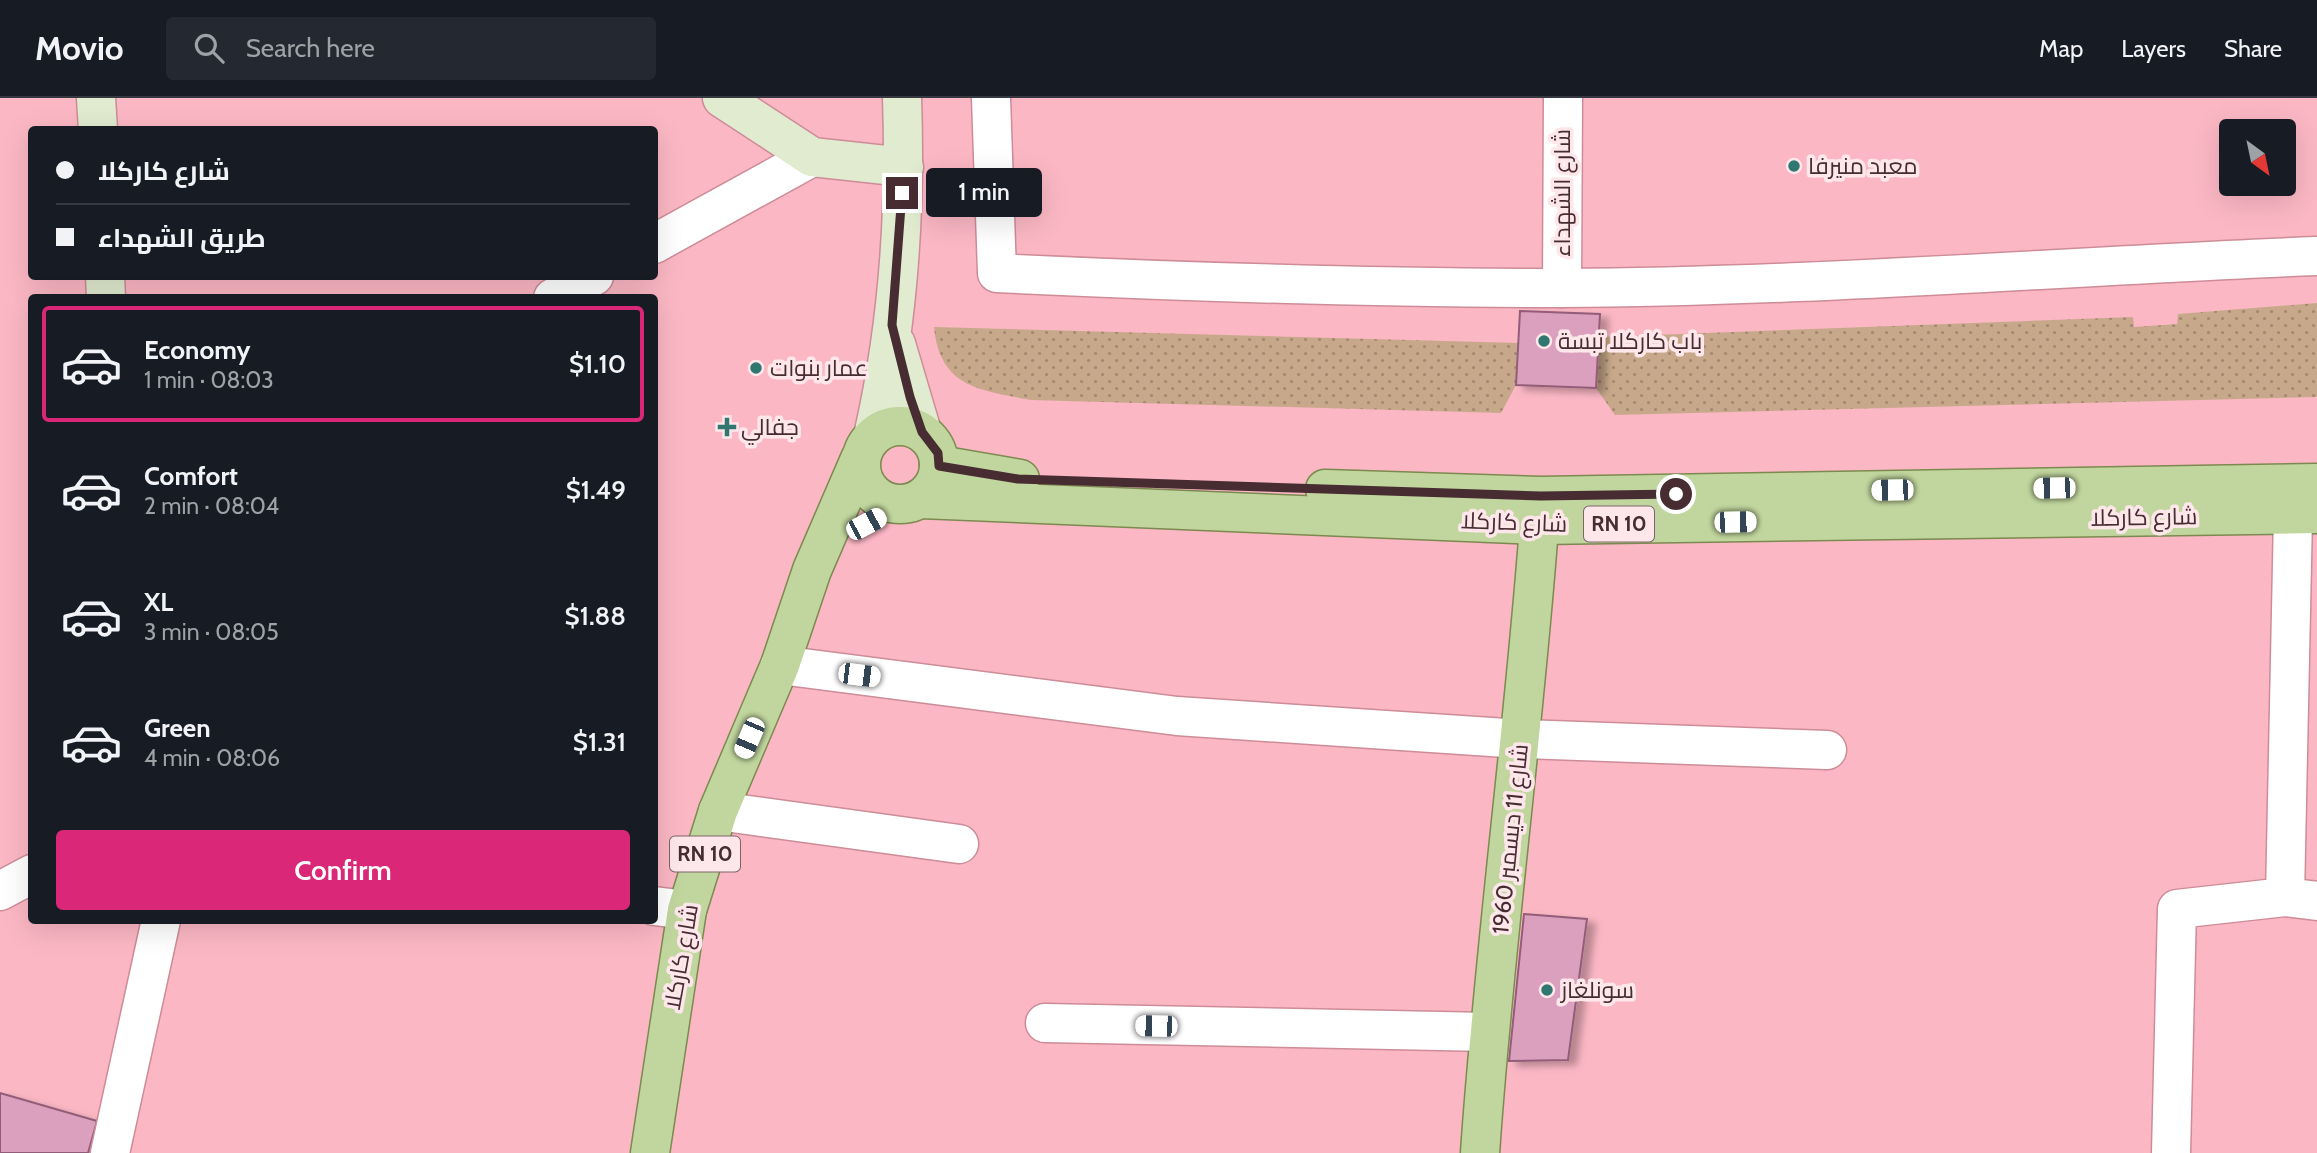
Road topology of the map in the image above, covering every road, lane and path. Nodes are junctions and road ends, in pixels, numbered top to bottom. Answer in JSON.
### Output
{"nodes":[{"id":1,"x":96,"y":98,"type":"edge"},
{"id":2,"x":722,"y":98,"type":"edge"},
{"id":3,"x":902,"y":98,"type":"edge"},
{"id":4,"x":991,"y":98,"type":"edge"},
{"id":5,"x":1563,"y":98,"type":"edge"},
{"id":6,"x":98,"y":126,"type":"edge"},
{"id":7,"x":812,"y":157,"type":"junction"},
{"id":8,"x":904,"y":167,"type":"junction"},
{"id":9,"x":658,"y":242,"type":"edge"},
{"id":10,"x":2317,"y":256,"type":"edge"},
{"id":11,"x":586,"y":280,"type":"edge"},
{"id":12,"x":1562,"y":288,"type":"junction"},
{"id":13,"x":560,"y":294,"type":"edge"},
{"id":14,"x":892,"y":325,"type":"junction"},
{"id":15,"x":922,"y":432,"type":"junction"},
{"id":16,"x":867,"y":448,"type":"junction"},
{"id":17,"x":939,"y":466,"type":"junction"},
{"id":18,"x":2317,"y":483,"type":"edge"},
{"id":19,"x":915,"y":501,"type":"junction"},
{"id":20,"x":1540,"y":510,"type":"junction"},
{"id":21,"x":2305,"y":515,"type":"edge"},
{"id":22,"x":812,"y":570,"type":"junction"},
{"id":23,"x":780,"y":665,"type":"junction"},
{"id":24,"x":1521,"y":739,"type":"junction"},
{"id":25,"x":1827,"y":750,"type":"dead end"},
{"id":26,"x":718,"y":811,"type":"junction"},
{"id":27,"x":959,"y":844,"type":"dead end"},
{"id":28,"x":28,"y":876,"type":"edge"},
{"id":29,"x":0,"y":891,"type":"edge"},
{"id":30,"x":2301,"y":899,"type":"edge"},
{"id":31,"x":671,"y":908,"type":"edge"},
{"id":32,"x":160,"y":924,"type":"edge"},
{"id":33,"x":1045,"y":1023,"type":"dead end"},
{"id":34,"x":1488,"y":1032,"type":"junction"},
{"id":35,"x":110,"y":1153,"type":"edge"},
{"id":36,"x":650,"y":1153,"type":"edge"},
{"id":37,"x":1480,"y":1153,"type":"edge"},
{"id":38,"x":2171,"y":1153,"type":"edge"}],
"edges":[{"from":1,"to":6,"type":"main road"},
{"from":2,"to":7,"type":"main road"},
{"from":3,"to":8,"type":"main road"},
{"from":4,"to":12,"type":"street"},
{"from":5,"to":12,"type":"street","name":"شارع الشهداء"},
{"from":7,"to":8,"type":"main road"},
{"from":7,"to":9,"type":"street"},
{"from":8,"to":14,"type":"main road"},
{"from":10,"to":12,"type":"street"},
{"from":11,"to":13,"type":"street"},
{"from":14,"to":15,"type":"main road"},
{"from":14,"to":16,"type":"main road"},
{"from":15,"to":16,"type":"main road"},
{"from":15,"to":17,"type":"main road"},
{"from":16,"to":19,"type":"main road"},
{"from":16,"to":22,"type":"main road","name":"شارع كاركلا"},
{"from":17,"to":19,"type":"main road"},
{"from":17,"to":20,"type":"main road","name":"شارع كاركلا","number":"RN 10"},
{"from":18,"to":20,"type":"main road","name":"شارع كاركلا","number":"RN 10"},
{"from":19,"to":20,"type":"main road","name":"شارع كاركلا","number":"RN 10"},
{"from":19,"to":22,"type":"main road"},
{"from":20,"to":21,"type":"main road","name":"شارع كاركلا","number":"RN 10"},
{"from":20,"to":24,"type":"main road","name":"شارع 11 ديسمبر 1960"},
{"from":21,"to":30,"type":"street"},
{"from":22,"to":23,"type":"main road","name":"شارع كاركلا","number":"RN 10"},
{"from":23,"to":24,"type":"street"},
{"from":23,"to":26,"type":"main road","name":"شارع كاركلا","number":"RN 10"},
{"from":24,"to":25,"type":"street"},
{"from":24,"to":34,"type":"main road","name":"شارع 11 ديسمبر 1960"},
{"from":26,"to":27,"type":"street"},
{"from":26,"to":31,"type":"main road","name":"شارع كاركلا","number":"RN 10"},
{"from":28,"to":29,"type":"street"},
{"from":30,"to":38,"type":"street"},
{"from":31,"to":36,"type":"main road","name":"شارع كاركلا","number":"RN 10"},
{"from":32,"to":35,"type":"street"},
{"from":33,"to":34,"type":"street"},
{"from":34,"to":37,"type":"main road","name":"شارع 11 ديسمبر 1960"}]}
